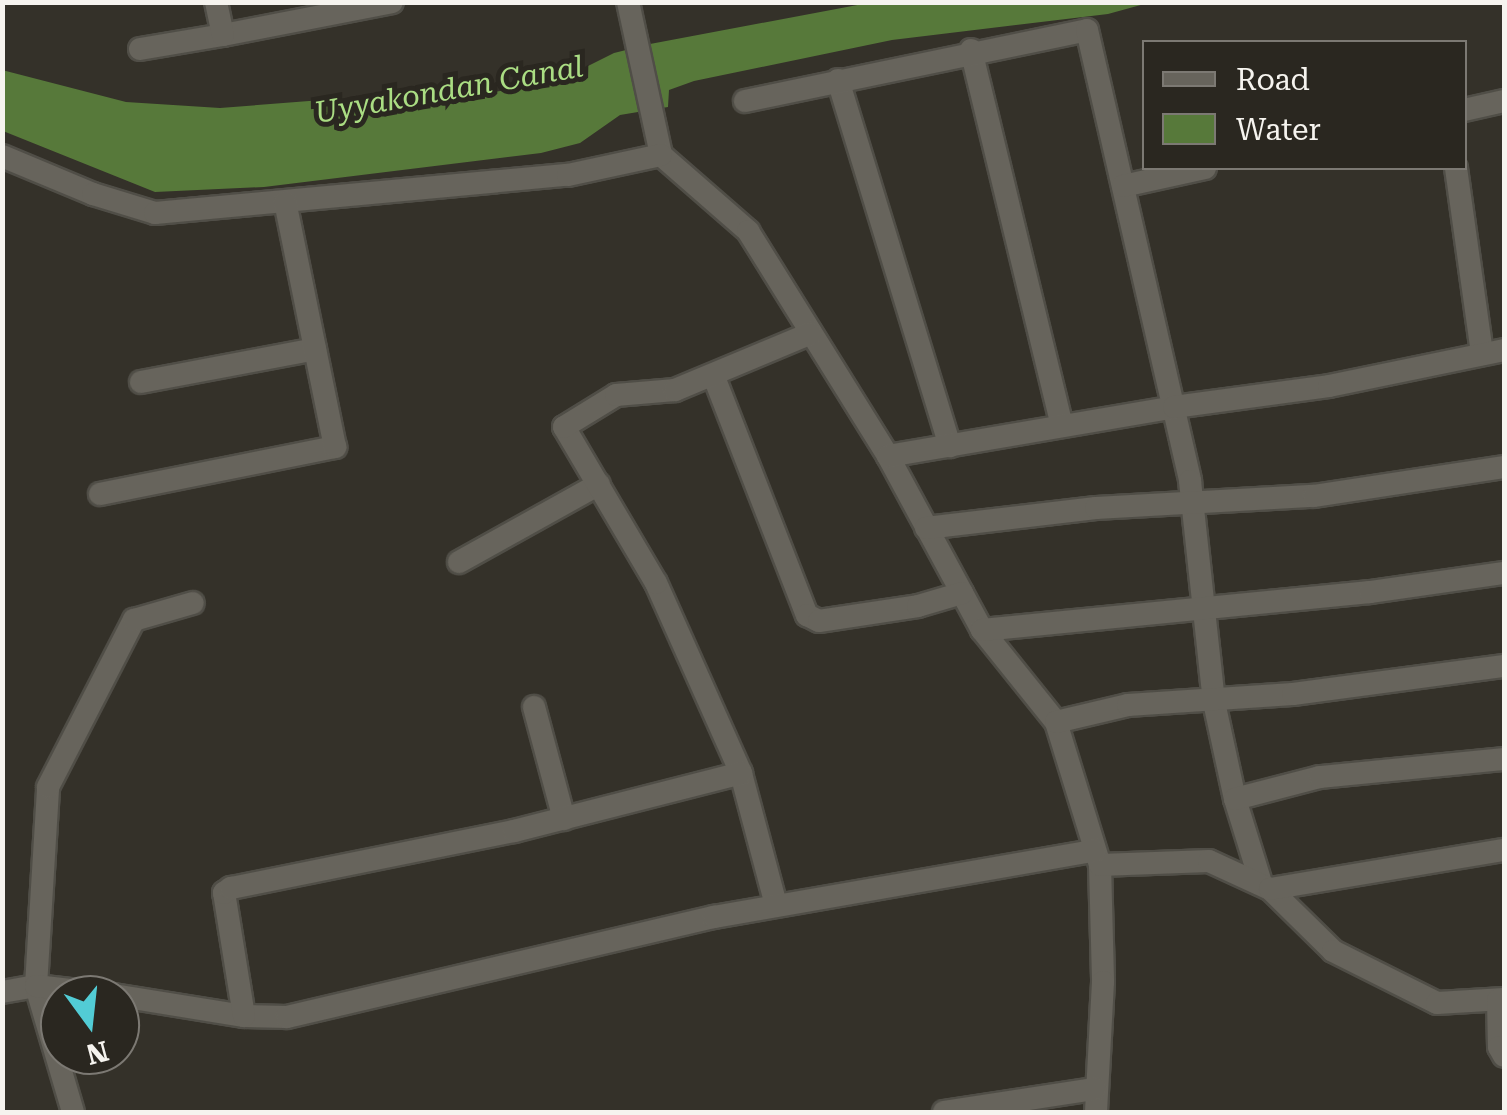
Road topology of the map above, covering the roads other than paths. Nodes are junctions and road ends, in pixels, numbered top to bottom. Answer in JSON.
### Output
{"nodes":[{"id":1,"x":216,"y":2,"type":"edge"},
{"id":2,"x":392,"y":2,"type":"edge"},
{"id":3,"x":628,"y":2,"type":"edge"},
{"id":4,"x":224,"y":35,"type":"junction"},
{"id":5,"x":140,"y":49,"type":"dead end"},
{"id":6,"x":971,"y":50,"type":"junction"},
{"id":7,"x":838,"y":80,"type":"junction"},
{"id":8,"x":746,"y":100,"type":"dead end"},
{"id":9,"x":1504,"y":101,"type":"edge"},
{"id":10,"x":1467,"y":109,"type":"edge"},
{"id":11,"x":661,"y":154,"type":"junction"},
{"id":12,"x":2,"y":156,"type":"edge"},
{"id":13,"x":1196,"y":170,"type":"edge"},
{"id":14,"x":1456,"y":170,"type":"edge"},
{"id":15,"x":1123,"y":186,"type":"junction"},
{"id":16,"x":285,"y":202,"type":"junction"},
{"id":17,"x":812,"y":333,"type":"junction"},
{"id":18,"x":315,"y":349,"type":"junction"},
{"id":19,"x":1493,"y":352,"type":"edge"},
{"id":20,"x":714,"y":376,"type":"junction"},
{"id":21,"x":141,"y":382,"type":"dead end"},
{"id":22,"x":1174,"y":406,"type":"junction"},
{"id":23,"x":1062,"y":425,"type":"junction"},
{"id":24,"x":950,"y":446,"type":"junction"},
{"id":25,"x":888,"y":456,"type":"junction"},
{"id":26,"x":1503,"y":473,"type":"edge"},
{"id":27,"x":599,"y":484,"type":"junction"},
{"id":28,"x":100,"y":494,"type":"dead end"},
{"id":29,"x":1194,"y":505,"type":"junction"},
{"id":30,"x":926,"y":528,"type":"junction"},
{"id":31,"x":459,"y":562,"type":"dead end"},
{"id":32,"x":1504,"y":573,"type":"edge"},
{"id":33,"x":962,"y":593,"type":"junction"},
{"id":34,"x":192,"y":604,"type":"dead end"},
{"id":35,"x":1203,"y":608,"type":"junction"},
{"id":36,"x":982,"y":630,"type":"junction"},
{"id":37,"x":1504,"y":666,"type":"edge"},
{"id":38,"x":1214,"y":702,"type":"junction"},
{"id":39,"x":534,"y":707,"type":"dead end"},
{"id":40,"x":1056,"y":722,"type":"junction"},
{"id":41,"x":1504,"y":759,"type":"edge"},
{"id":42,"x":741,"y":773,"type":"junction"},
{"id":43,"x":1236,"y":799,"type":"junction"},
{"id":44,"x":564,"y":818,"type":"junction"},
{"id":45,"x":1504,"y":850,"type":"edge"},
{"id":46,"x":1097,"y":858,"type":"junction"},
{"id":47,"x":1266,"y":886,"type":"junction"},
{"id":48,"x":776,"y":906,"type":"junction"},
{"id":49,"x":36,"y":986,"type":"junction"},
{"id":50,"x":40,"y":986,"type":"edge"},
{"id":51,"x":2,"y":992,"type":"edge"},
{"id":52,"x":140,"y":999,"type":"edge"},
{"id":53,"x":1501,"y":999,"type":"edge"},
{"id":54,"x":244,"y":1016,"type":"junction"},
{"id":55,"x":1504,"y":1056,"type":"edge"},
{"id":56,"x":1095,"y":1101,"type":"edge"},
{"id":57,"x":73,"y":1112,"type":"edge"},
{"id":58,"x":944,"y":1112,"type":"edge"}],
"edges":[{"from":1,"to":4,"type":"street"},
{"from":2,"to":4,"type":"street"},
{"from":3,"to":11,"type":"street"},
{"from":4,"to":5,"type":"street"},
{"from":6,"to":7,"type":"street"},
{"from":6,"to":15,"type":"street"},
{"from":6,"to":23,"type":"street"},
{"from":7,"to":8,"type":"street"},
{"from":7,"to":24,"type":"street"},
{"from":9,"to":10,"type":"street"},
{"from":11,"to":16,"type":"street"},
{"from":11,"to":17,"type":"street"},
{"from":12,"to":16,"type":"street"},
{"from":13,"to":15,"type":"street"},
{"from":14,"to":19,"type":"street"},
{"from":15,"to":22,"type":"street"},
{"from":16,"to":18,"type":"street"},
{"from":17,"to":20,"type":"street"},
{"from":17,"to":25,"type":"street"},
{"from":18,"to":21,"type":"street"},
{"from":18,"to":28,"type":"street"},
{"from":19,"to":22,"type":"street"},
{"from":20,"to":27,"type":"street"},
{"from":20,"to":33,"type":"street"},
{"from":22,"to":23,"type":"street"},
{"from":22,"to":29,"type":"street"},
{"from":23,"to":24,"type":"street"},
{"from":24,"to":25,"type":"street"},
{"from":25,"to":30,"type":"street"},
{"from":26,"to":29,"type":"street"},
{"from":27,"to":31,"type":"street"},
{"from":27,"to":42,"type":"street"},
{"from":29,"to":30,"type":"street"},
{"from":29,"to":35,"type":"street"},
{"from":30,"to":33,"type":"street"},
{"from":32,"to":35,"type":"street"},
{"from":33,"to":36,"type":"street"},
{"from":34,"to":49,"type":"street"},
{"from":35,"to":36,"type":"street"},
{"from":35,"to":38,"type":"street"},
{"from":36,"to":40,"type":"street"},
{"from":37,"to":38,"type":"street"},
{"from":38,"to":40,"type":"street"},
{"from":38,"to":43,"type":"street"},
{"from":39,"to":44,"type":"street"},
{"from":40,"to":46,"type":"street"},
{"from":41,"to":43,"type":"street"},
{"from":42,"to":44,"type":"street"},
{"from":42,"to":48,"type":"street"},
{"from":43,"to":47,"type":"street"},
{"from":44,"to":54,"type":"street"},
{"from":45,"to":47,"type":"street"},
{"from":46,"to":47,"type":"street"},
{"from":46,"to":48,"type":"street"},
{"from":46,"to":56,"type":"street"},
{"from":47,"to":53,"type":"street"},
{"from":48,"to":54,"type":"street"},
{"from":49,"to":50,"type":"street"},
{"from":49,"to":51,"type":"street"},
{"from":49,"to":57,"type":"street"},
{"from":52,"to":54,"type":"street"},
{"from":53,"to":55,"type":"street"},
{"from":56,"to":58,"type":"street"}]}
